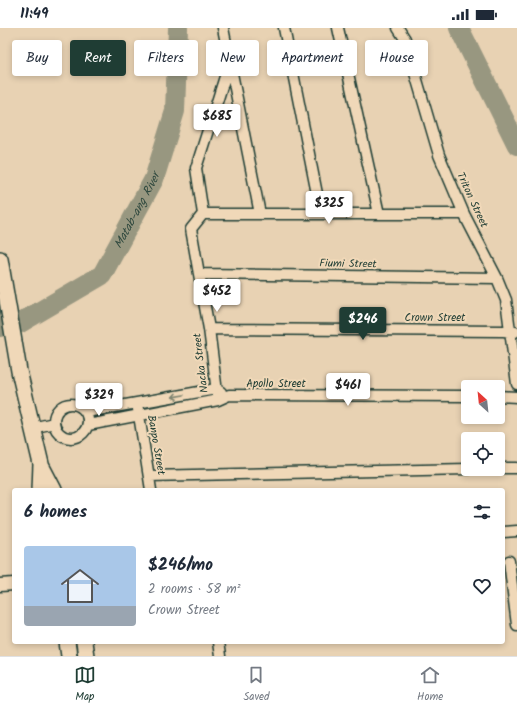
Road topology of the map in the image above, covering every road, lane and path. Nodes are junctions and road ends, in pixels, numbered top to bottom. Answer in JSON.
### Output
{"nodes":[{"id":1,"x":223,"y":28,"type":"edge"},
{"id":2,"x":284,"y":28,"type":"edge"},
{"id":3,"x":338,"y":28,"type":"edge"},
{"id":4,"x":398,"y":28,"type":"edge"},
{"id":5,"x":225,"y":40,"type":"edge"},
{"id":6,"x":226,"y":76,"type":"edge"},
{"id":7,"x":233,"y":76,"type":"edge"},
{"id":8,"x":203,"y":214,"type":"junction"},
{"id":9,"x":260,"y":214,"type":"junction"},
{"id":10,"x":321,"y":214,"type":"junction"},
{"id":11,"x":379,"y":214,"type":"junction"},
{"id":12,"x":464,"y":214,"type":"junction"},
{"id":13,"x":0,"y":259,"type":"edge"},
{"id":14,"x":198,"y":274,"type":"junction"},
{"id":15,"x":497,"y":278,"type":"junction"},
{"id":16,"x":209,"y":329,"type":"junction"},
{"id":17,"x":514,"y":332,"type":"edge"},
{"id":18,"x":517,"y":384,"type":"edge"},
{"id":19,"x":216,"y":389,"type":"junction"},
{"id":20,"x":229,"y":395,"type":"junction"},
{"id":21,"x":461,"y":396,"type":"edge"},
{"id":22,"x":505,"y":396,"type":"edge"},
{"id":23,"x":517,"y":397,"type":"edge"},
{"id":24,"x":218,"y":400,"type":"junction"},
{"id":25,"x":137,"y":403,"type":"junction"},
{"id":26,"x":86,"y":412,"type":"junction"},
{"id":27,"x":139,"y":416,"type":"junction"},
{"id":28,"x":54,"y":423,"type":"junction"},
{"id":29,"x":88,"y":425,"type":"junction"},
{"id":30,"x":32,"y":428,"type":"junction"},
{"id":31,"x":41,"y":464,"type":"junction"},
{"id":32,"x":505,"y":468,"type":"edge"},
{"id":33,"x":517,"y":468,"type":"edge"},
{"id":34,"x":461,"y":469,"type":"edge"},
{"id":35,"x":149,"y":476,"type":"junction"},
{"id":36,"x":40,"y":488,"type":"edge"},
{"id":37,"x":53,"y":488,"type":"edge"},
{"id":38,"x":151,"y":488,"type":"edge"},
{"id":39,"x":517,"y":531,"type":"edge"},
{"id":40,"x":505,"y":532,"type":"edge"},
{"id":41,"x":510,"y":561,"type":"edge"},
{"id":42,"x":12,"y":584,"type":"edge"},
{"id":43,"x":0,"y":585,"type":"edge"},
{"id":44,"x":517,"y":625,"type":"edge"},
{"id":45,"x":67,"y":644,"type":"edge"},
{"id":46,"x":84,"y":644,"type":"edge"},
{"id":47,"x":218,"y":644,"type":"edge"},
{"id":48,"x":69,"y":656,"type":"edge"},
{"id":49,"x":86,"y":656,"type":"edge"},
{"id":50,"x":220,"y":656,"type":"edge"}],
"edges":[{"from":1,"to":5,"type":"street"},
{"from":2,"to":10,"type":"street"},
{"from":3,"to":11,"type":"street"},
{"from":4,"to":12,"type":"street","name":"Triton Street"},
{"from":6,"to":8,"type":"street"},
{"from":7,"to":9,"type":"street"},
{"from":8,"to":9,"type":"street"},
{"from":8,"to":14,"type":"street","name":"Nacka Street"},
{"from":9,"to":10,"type":"street"},
{"from":10,"to":11,"type":"street"},
{"from":11,"to":12,"type":"street"},
{"from":12,"to":15,"type":"street","name":"Triton Street"},
{"from":13,"to":30,"type":"main road"},
{"from":14,"to":15,"type":"street","name":"Fiumi Street"},
{"from":14,"to":16,"type":"street","name":"Nacka Street"},
{"from":15,"to":17,"type":"street","name":"Triton Street"},
{"from":16,"to":17,"type":"street","name":"Crown Street"},
{"from":16,"to":19,"type":"street","name":"Nacka Street"},
{"from":17,"to":18,"type":"street","name":"Triton Street"},
{"from":19,"to":20,"type":"street"},
{"from":19,"to":24,"type":"street","name":"Nacka Street"},
{"from":19,"to":25,"type":"street","one_way":true},
{"from":20,"to":21,"type":"street","name":"Apollo Street"},
{"from":20,"to":24,"type":"street","name":"Apollo Street"},
{"from":22,"to":23,"type":"street"},
{"from":24,"to":27,"type":"street","name":"Apollo Street"},
{"from":25,"to":26,"type":"street"},
{"from":25,"to":27,"type":"street","name":"Banpo Street"},
{"from":26,"to":28,"type":"street"},
{"from":26,"to":29,"type":"street"},
{"from":27,"to":29,"type":"street","name":"Apollo Street"},
{"from":27,"to":35,"type":"street","name":"Banpo Street"},
{"from":28,"to":29,"type":"street"},
{"from":28,"to":30,"type":"street"},
{"from":30,"to":31,"type":"main road"},
{"from":31,"to":36,"type":"main road"},
{"from":31,"to":37,"type":"main road"},
{"from":32,"to":33,"type":"street"},
{"from":34,"to":35,"type":"street"},
{"from":35,"to":38,"type":"street","name":"Banpo Street"},
{"from":39,"to":40,"type":"street"},
{"from":41,"to":44,"type":"street"},
{"from":42,"to":43,"type":"street"},
{"from":45,"to":48,"type":"main road"},
{"from":46,"to":49,"type":"main road"},
{"from":47,"to":50,"type":"street"}]}
